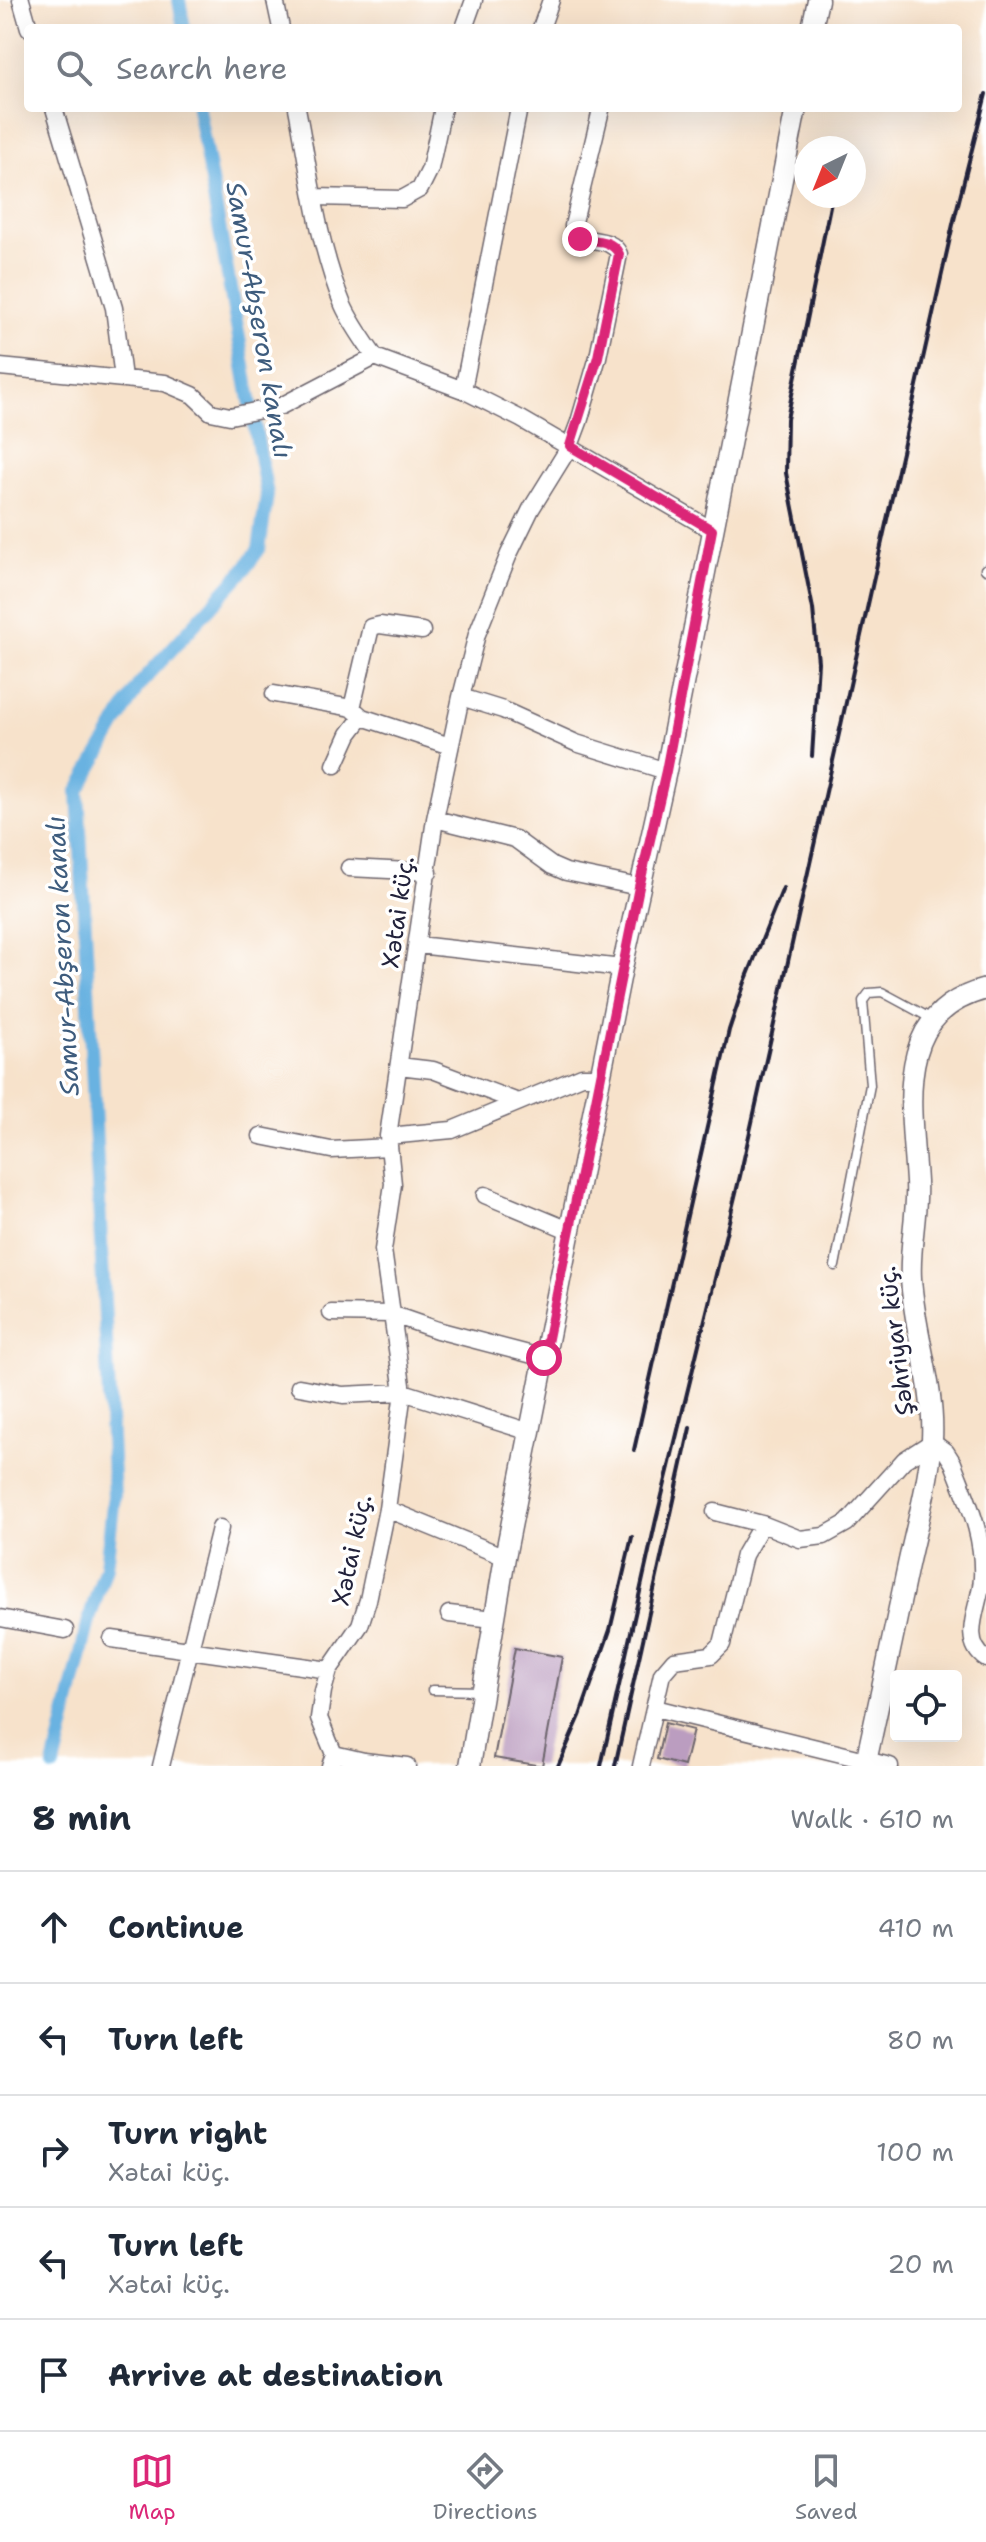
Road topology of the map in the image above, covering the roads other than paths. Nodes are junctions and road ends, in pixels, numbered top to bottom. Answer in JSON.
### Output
{"nodes":[{"id":1,"x":21,"y":0,"type":"edge"},
{"id":2,"x":275,"y":0,"type":"edge"},
{"id":3,"x":474,"y":0,"type":"edge"},
{"id":4,"x":551,"y":0,"type":"edge"},
{"id":5,"x":818,"y":0,"type":"edge"},
{"id":6,"x":28,"y":24,"type":"edge"},
{"id":7,"x":280,"y":24,"type":"edge"},
{"id":8,"x":465,"y":24,"type":"edge"},
{"id":9,"x":542,"y":24,"type":"edge"},
{"id":10,"x":813,"y":24,"type":"edge"},
{"id":11,"x":55,"y":112,"type":"edge"},
{"id":12,"x":298,"y":112,"type":"edge"},
{"id":13,"x":442,"y":112,"type":"edge"},
{"id":14,"x":518,"y":112,"type":"edge"},
{"id":15,"x":601,"y":112,"type":"edge"},
{"id":16,"x":795,"y":112,"type":"edge"},
{"id":17,"x":315,"y":197,"type":"junction"},
{"id":18,"x":375,"y":357,"type":"junction"},
{"id":19,"x":0,"y":367,"type":"edge"},
{"id":20,"x":123,"y":378,"type":"junction"},
{"id":21,"x":463,"y":390,"type":"junction"},
{"id":22,"x":570,"y":446,"type":"junction"},
{"id":23,"x":712,"y":530,"type":"junction"},
{"id":24,"x":422,"y":631,"type":"dead end"},
{"id":25,"x":274,"y":694,"type":"dead end"},
{"id":26,"x":461,"y":697,"type":"junction"},
{"id":27,"x":357,"y":713,"type":"junction"},
{"id":28,"x":450,"y":746,"type":"junction"},
{"id":29,"x":335,"y":765,"type":"dead end"},
{"id":30,"x":666,"y":771,"type":"junction"},
{"id":31,"x":435,"y":819,"type":"junction"},
{"id":32,"x":349,"y":868,"type":"dead end"},
{"id":33,"x":429,"y":872,"type":"junction"},
{"id":34,"x":639,"y":887,"type":"junction"},
{"id":35,"x":418,"y":945,"type":"junction"},
{"id":36,"x":622,"y":968,"type":"junction"},
{"id":37,"x":986,"y":989,"type":"edge"},
{"id":38,"x":932,"y":1020,"type":"junction"},
{"id":39,"x":399,"y":1066,"type":"junction"},
{"id":40,"x":601,"y":1076,"type":"junction"},
{"id":41,"x":518,"y":1102,"type":"junction"},
{"id":42,"x":261,"y":1136,"type":"dead end"},
{"id":43,"x":389,"y":1142,"type":"junction"},
{"id":44,"x":485,"y":1195,"type":"dead end"},
{"id":45,"x":571,"y":1231,"type":"junction"},
{"id":46,"x":835,"y":1266,"type":"dead end"},
{"id":47,"x":331,"y":1313,"type":"dead end"},
{"id":48,"x":391,"y":1314,"type":"junction"},
{"id":49,"x":544,"y":1358,"type":"junction"},
{"id":50,"x":299,"y":1387,"type":"dead end"},
{"id":51,"x":403,"y":1392,"type":"junction"},
{"id":52,"x":530,"y":1432,"type":"junction"},
{"id":53,"x":932,"y":1442,"type":"junction"},
{"id":54,"x":387,"y":1509,"type":"junction"},
{"id":55,"x":715,"y":1512,"type":"dead end"},
{"id":56,"x":762,"y":1524,"type":"junction"},
{"id":57,"x":220,"y":1528,"type":"dead end"},
{"id":58,"x":505,"y":1557,"type":"junction"},
{"id":59,"x":449,"y":1614,"type":"dead end"},
{"id":60,"x":0,"y":1618,"type":"edge"},
{"id":61,"x":494,"y":1619,"type":"junction"},
{"id":62,"x":65,"y":1630,"type":"dead end"},
{"id":63,"x":112,"y":1639,"type":"dead end"},
{"id":64,"x":189,"y":1650,"type":"junction"},
{"id":65,"x":986,"y":1659,"type":"edge"},
{"id":66,"x":329,"y":1670,"type":"junction"},
{"id":67,"x":432,"y":1690,"type":"dead end"},
{"id":68,"x":484,"y":1691,"type":"junction"},
{"id":69,"x":655,"y":1708,"type":"junction"},
{"id":70,"x":332,"y":1760,"type":"edge"},
{"id":71,"x":866,"y":1763,"type":"edge"},
{"id":72,"x":161,"y":1766,"type":"edge"},
{"id":73,"x":407,"y":1766,"type":"edge"},
{"id":74,"x":470,"y":1766,"type":"edge"},
{"id":75,"x":641,"y":1766,"type":"edge"},
{"id":76,"x":890,"y":1766,"type":"edge"}],
"edges":[{"from":1,"to":6,"type":"street"},
{"from":2,"to":7,"type":"street"},
{"from":3,"to":8,"type":"street"},
{"from":4,"to":9,"type":"street"},
{"from":5,"to":10,"type":"street"},
{"from":11,"to":20,"type":"street"},
{"from":12,"to":17,"type":"street"},
{"from":13,"to":17,"type":"street"},
{"from":14,"to":21,"type":"street"},
{"from":15,"to":22,"type":"street","name":"Xətai küç."},
{"from":16,"to":23,"type":"street"},
{"from":17,"to":18,"type":"street"},
{"from":18,"to":20,"type":"street"},
{"from":18,"to":21,"type":"street"},
{"from":19,"to":20,"type":"street"},
{"from":21,"to":22,"type":"street"},
{"from":22,"to":23,"type":"street"},
{"from":22,"to":26,"type":"street","name":"Xətai küç."},
{"from":23,"to":30,"type":"street"},
{"from":24,"to":27,"type":"street"},
{"from":25,"to":27,"type":"street"},
{"from":26,"to":28,"type":"street","name":"Xətai küç."},
{"from":26,"to":30,"type":"street"},
{"from":27,"to":28,"type":"street"},
{"from":27,"to":29,"type":"street"},
{"from":28,"to":31,"type":"street","name":"Xətai küç."},
{"from":30,"to":34,"type":"street"},
{"from":31,"to":33,"type":"street","name":"Xətai küç."},
{"from":31,"to":34,"type":"street"},
{"from":32,"to":33,"type":"street"},
{"from":33,"to":35,"type":"street","name":"Xətai küç."},
{"from":34,"to":36,"type":"street"},
{"from":35,"to":36,"type":"street"},
{"from":35,"to":39,"type":"street","name":"Xətai küç."},
{"from":36,"to":40,"type":"street"},
{"from":37,"to":38,"type":"street"},
{"from":38,"to":46,"type":"lane"},
{"from":38,"to":53,"type":"street","name":"Şəhriyar küç."},
{"from":39,"to":41,"type":"street"},
{"from":39,"to":43,"type":"street","name":"Xətai küç."},
{"from":40,"to":41,"type":"street"},
{"from":40,"to":45,"type":"street"},
{"from":41,"to":43,"type":"street"},
{"from":42,"to":43,"type":"street"},
{"from":43,"to":48,"type":"street","name":"Xətai küç."},
{"from":44,"to":45,"type":"street"},
{"from":45,"to":49,"type":"street"},
{"from":47,"to":48,"type":"street"},
{"from":48,"to":49,"type":"street"},
{"from":48,"to":51,"type":"street","name":"Xətai küç."},
{"from":49,"to":52,"type":"street"},
{"from":50,"to":51,"type":"street"},
{"from":51,"to":52,"type":"street"},
{"from":51,"to":54,"type":"street","name":"Xətai küç."},
{"from":52,"to":58,"type":"street"},
{"from":53,"to":56,"type":"street"},
{"from":53,"to":65,"type":"street"},
{"from":53,"to":71,"type":"street","name":"Şəhriyar küç."},
{"from":54,"to":58,"type":"street"},
{"from":54,"to":66,"type":"street","name":"Xətai küç."},
{"from":55,"to":56,"type":"street"},
{"from":56,"to":69,"type":"street"},
{"from":57,"to":64,"type":"street"},
{"from":58,"to":61,"type":"street"},
{"from":59,"to":61,"type":"street"},
{"from":60,"to":62,"type":"street"},
{"from":61,"to":68,"type":"street"},
{"from":63,"to":64,"type":"street"},
{"from":64,"to":66,"type":"street"},
{"from":64,"to":72,"type":"street"},
{"from":66,"to":70,"type":"street","name":"Xətai küç."},
{"from":67,"to":68,"type":"lane"},
{"from":68,"to":74,"type":"street"},
{"from":69,"to":71,"type":"street"},
{"from":69,"to":75,"type":"street"},
{"from":70,"to":73,"type":"street"},
{"from":71,"to":76,"type":"street"}]}
